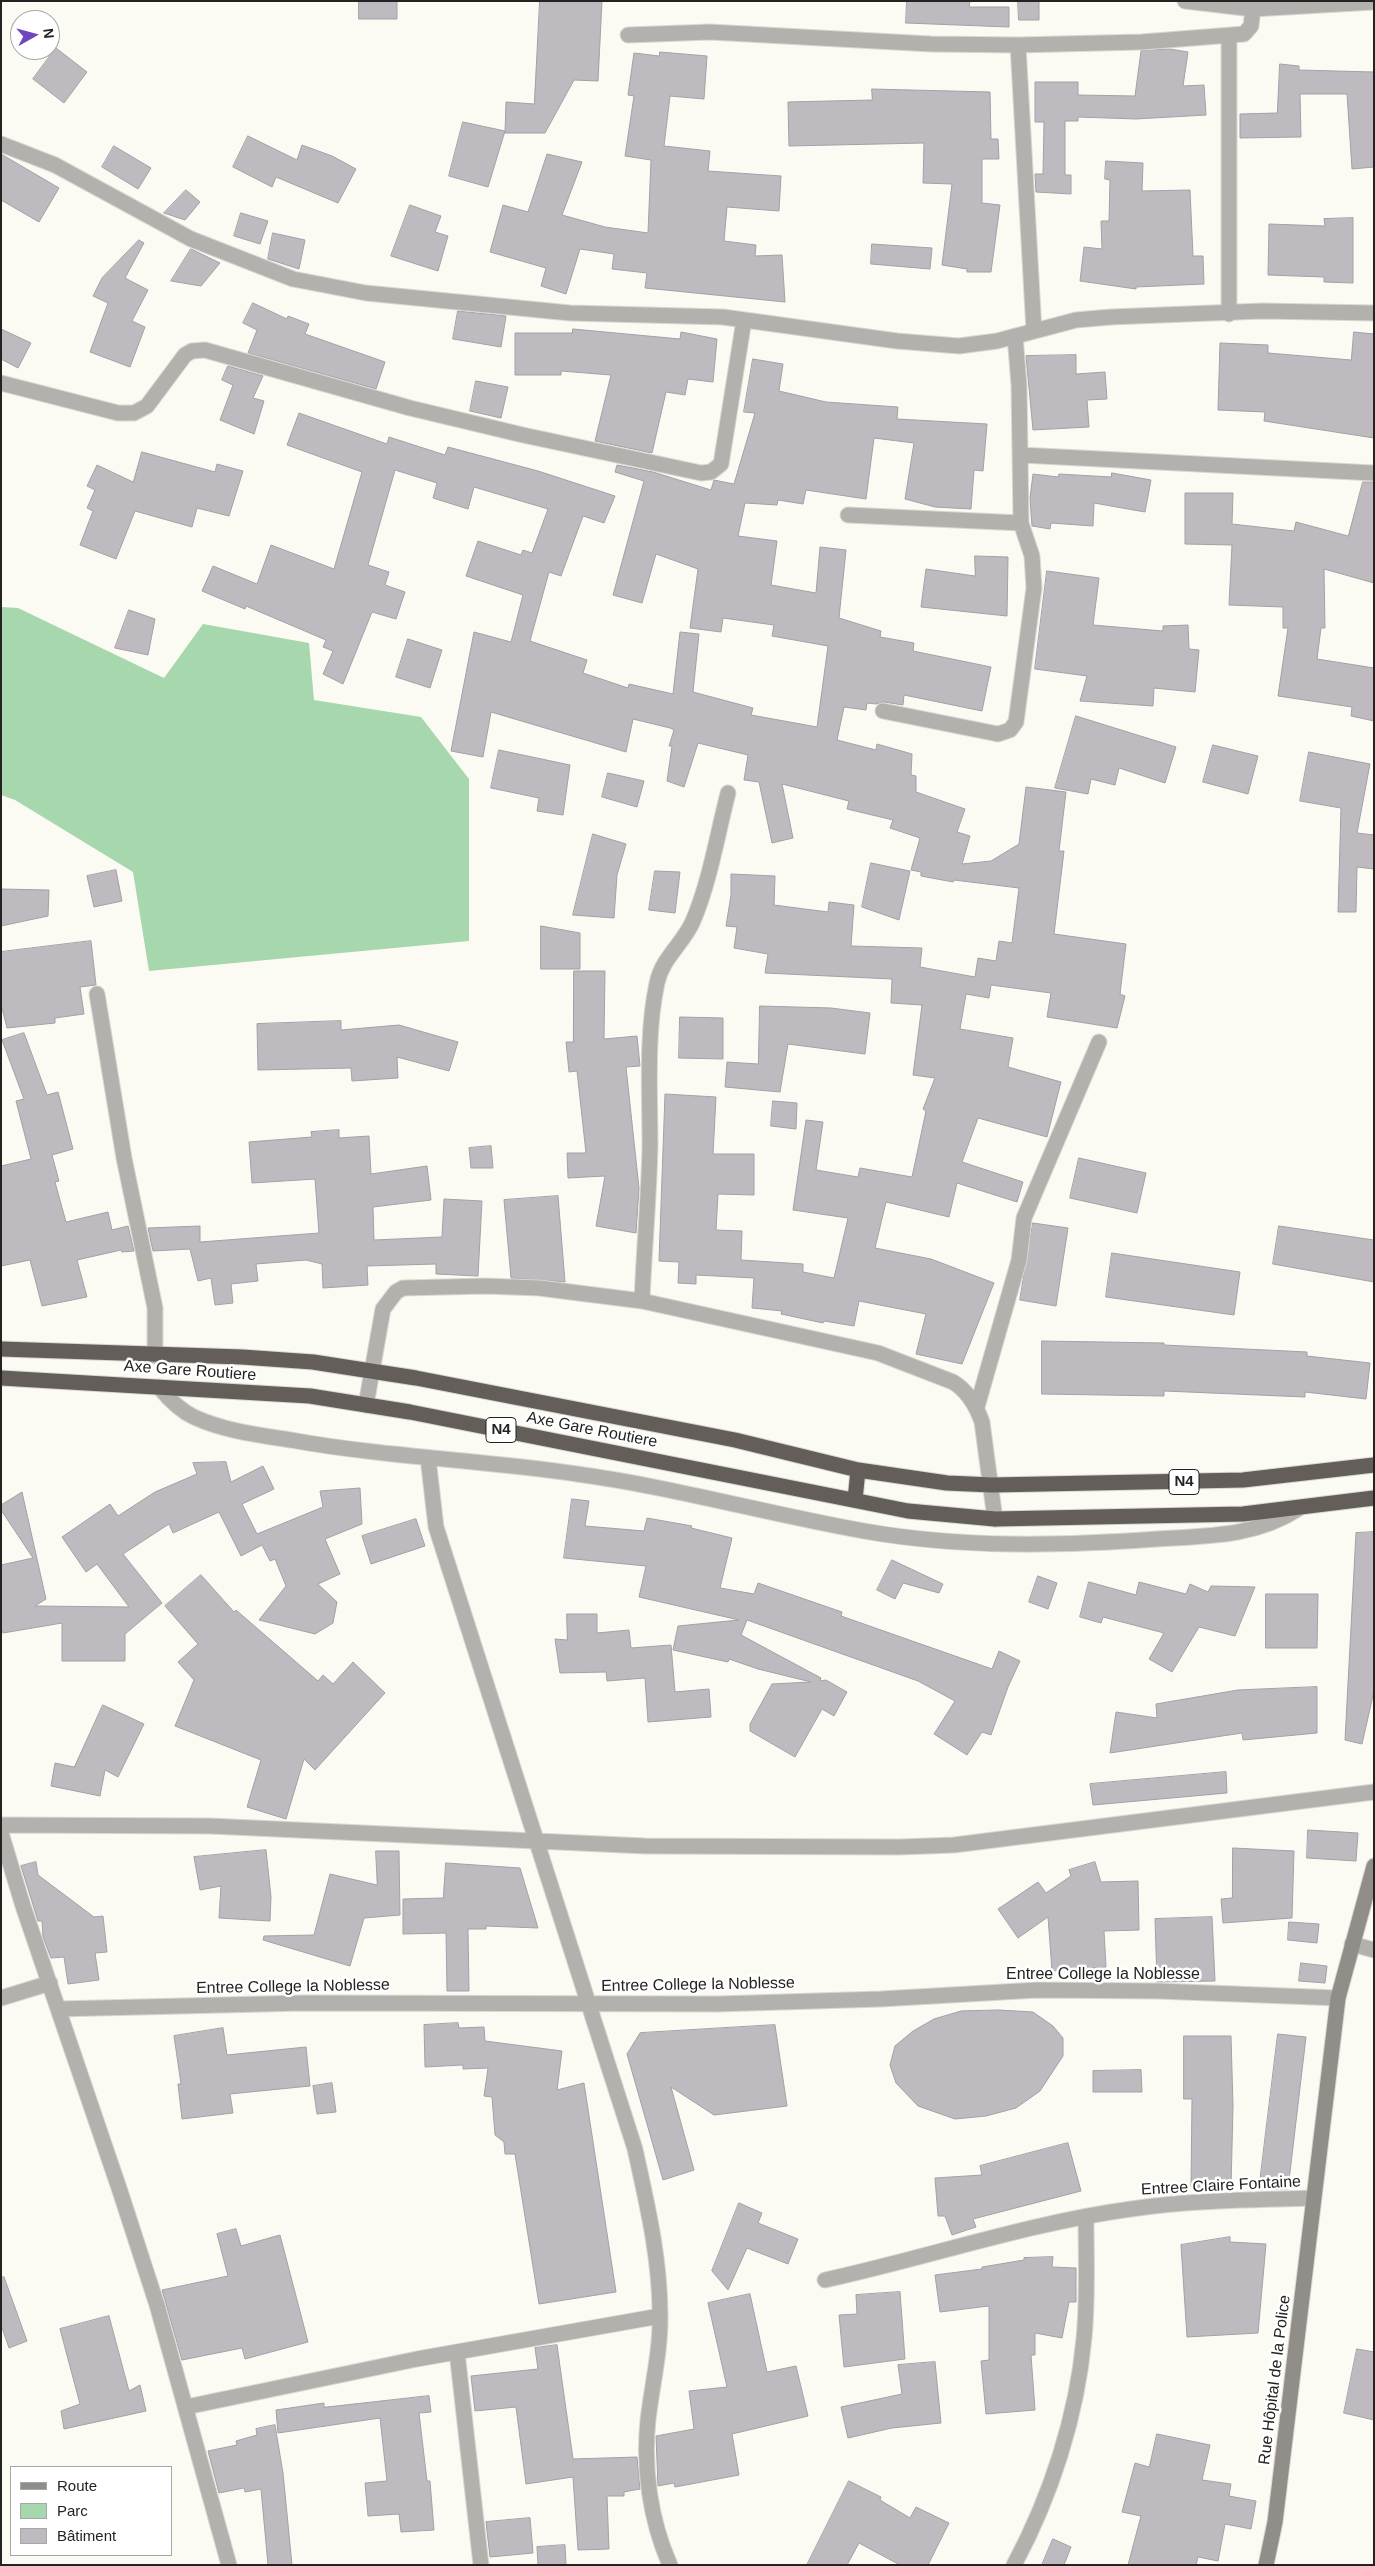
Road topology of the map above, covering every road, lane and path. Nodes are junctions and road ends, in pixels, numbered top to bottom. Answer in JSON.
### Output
{"nodes":[{"id":1,"x":1185,"y":1,"type":"edge"},
{"id":2,"x":1368,"y":2,"type":"edge"},
{"id":3,"x":1254,"y":8,"type":"junction"},
{"id":4,"x":628,"y":35,"type":"dead end"},
{"id":5,"x":1229,"y":36,"type":"junction"},
{"id":6,"x":1018,"y":46,"type":"junction"},
{"id":7,"x":1,"y":144,"type":"edge"},
{"id":8,"x":1374,"y":313,"type":"edge"},
{"id":9,"x":1228,"y":314,"type":"junction"},
{"id":10,"x":744,"y":320,"type":"junction"},
{"id":11,"x":1034,"y":331,"type":"junction"},
{"id":12,"x":1016,"y":336,"type":"junction"},
{"id":13,"x":1,"y":384,"type":"edge"},
{"id":14,"x":1021,"y":455,"type":"junction"},
{"id":15,"x":1374,"y":473,"type":"edge"},
{"id":16,"x":848,"y":515,"type":"dead end"},
{"id":17,"x":1021,"y":524,"type":"junction"},
{"id":18,"x":883,"y":711,"type":"dead end"},
{"id":19,"x":728,"y":793,"type":"dead end"},
{"id":20,"x":97,"y":994,"type":"dead end"},
{"id":21,"x":1099,"y":1042,"type":"dead end"},
{"id":22,"x":642,"y":1301,"type":"junction"},
{"id":23,"x":1,"y":1349,"type":"edge"},
{"id":24,"x":154,"y":1356,"type":"junction"},
{"id":25,"x":371,"y":1372,"type":"junction"},
{"id":26,"x":1,"y":1378,"type":"edge"},
{"id":27,"x":159,"y":1387,"type":"junction"},
{"id":28,"x":366,"y":1405,"type":"junction"},
{"id":29,"x":977,"y":1407,"type":"junction"},
{"id":30,"x":428,"y":1458,"type":"junction"},
{"id":31,"x":1374,"y":1465,"type":"edge"},
{"id":32,"x":858,"y":1470,"type":"junction"},
{"id":33,"x":992,"y":1485,"type":"junction"},
{"id":34,"x":1374,"y":1498,"type":"edge"},
{"id":35,"x":855,"y":1500,"type":"junction"},
{"id":36,"x":1298,"y":1509,"type":"junction"},
{"id":37,"x":996,"y":1519,"type":"junction"},
{"id":38,"x":1374,"y":1792,"type":"edge"},
{"id":39,"x":1,"y":1825,"type":"edge"},
{"id":40,"x":1,"y":1833,"type":"edge"},
{"id":41,"x":539,"y":1842,"type":"junction"},
{"id":42,"x":1374,"y":1866,"type":"edge"},
{"id":43,"x":1352,"y":1944,"type":"junction"},
{"id":44,"x":1374,"y":1950,"type":"edge"},
{"id":45,"x":50,"y":1983,"type":"junction"},
{"id":46,"x":1,"y":1998,"type":"edge"},
{"id":47,"x":1338,"y":1998,"type":"junction"},
{"id":48,"x":588,"y":2004,"type":"junction"},
{"id":49,"x":58,"y":2010,"type":"junction"},
{"id":50,"x":1312,"y":2198,"type":"junction"},
{"id":51,"x":1086,"y":2217,"type":"junction"},
{"id":52,"x":825,"y":2280,"type":"dead end"},
{"id":53,"x":660,"y":2316,"type":"junction"},
{"id":54,"x":457,"y":2352,"type":"junction"},
{"id":55,"x":186,"y":2407,"type":"junction"},
{"id":56,"x":229,"y":2565,"type":"edge"},
{"id":57,"x":481,"y":2565,"type":"edge"},
{"id":58,"x":670,"y":2565,"type":"edge"},
{"id":59,"x":1014,"y":2565,"type":"edge"},
{"id":60,"x":1266,"y":2565,"type":"edge"}],
"edges":[{"from":1,"to":3,"type":"street"},
{"from":2,"to":3,"type":"street"},
{"from":3,"to":5,"type":"street"},
{"from":4,"to":6,"type":"street"},
{"from":5,"to":6,"type":"street"},
{"from":5,"to":9,"type":"street"},
{"from":6,"to":11,"type":"street"},
{"from":7,"to":10,"type":"street"},
{"from":8,"to":9,"type":"street"},
{"from":9,"to":11,"type":"street"},
{"from":10,"to":12,"type":"street"},
{"from":10,"to":13,"type":"street"},
{"from":11,"to":12,"type":"street"},
{"from":12,"to":14,"type":"street"},
{"from":14,"to":15,"type":"street"},
{"from":14,"to":17,"type":"street"},
{"from":16,"to":17,"type":"street"},
{"from":17,"to":18,"type":"street"},
{"from":19,"to":22,"type":"street"},
{"from":20,"to":24,"type":"street"},
{"from":21,"to":29,"type":"street"},
{"from":22,"to":25,"type":"street"},
{"from":22,"to":29,"type":"street"},
{"from":23,"to":24,"type":"highway","name":"Axe Gare Routiere","number":"N4"},
{"from":24,"to":25,"type":"highway","name":"Axe Gare Routiere","number":"N4"},
{"from":25,"to":28,"type":"street"},
{"from":25,"to":32,"type":"highway","name":"Axe Gare Routiere","number":"N4"},
{"from":26,"to":27,"type":"highway","name":"Axe Gare Routiere","number":"N4"},
{"from":27,"to":28,"type":"highway","name":"Axe Gare Routiere","number":"N4"},
{"from":27,"to":30,"type":"street"},
{"from":28,"to":35,"type":"highway","name":"Axe Gare Routiere","number":"N4"},
{"from":29,"to":33,"type":"street"},
{"from":30,"to":36,"type":"street"},
{"from":30,"to":41,"type":"street"},
{"from":31,"to":33,"type":"highway","number":"N4"},
{"from":32,"to":33,"type":"highway","name":"Axe Gare Routiere","number":"N4"},
{"from":32,"to":35,"type":"highway"},
{"from":33,"to":37,"type":"street"},
{"from":34,"to":36,"type":"highway","number":"N4"},
{"from":35,"to":37,"type":"highway","name":"Axe Gare Routiere","number":"N4"},
{"from":36,"to":37,"type":"highway","number":"N4"},
{"from":38,"to":41,"type":"street"},
{"from":39,"to":41,"type":"street"},
{"from":40,"to":45,"type":"street"},
{"from":41,"to":48,"type":"street"},
{"from":42,"to":43,"type":"street","name":"Rue Hôpital de la Police"},
{"from":43,"to":44,"type":"street"},
{"from":43,"to":47,"type":"street","name":"Rue Hôpital de la Police"},
{"from":45,"to":46,"type":"street"},
{"from":45,"to":49,"type":"street"},
{"from":47,"to":48,"type":"street","name":"Entree College la Noblesse"},
{"from":47,"to":50,"type":"street","name":"Rue Hôpital de la Police"},
{"from":48,"to":49,"type":"street","name":"Entree College la Noblesse"},
{"from":48,"to":53,"type":"street"},
{"from":49,"to":55,"type":"street"},
{"from":50,"to":51,"type":"street","name":"Entree Claire Fontaine"},
{"from":50,"to":60,"type":"street","name":"Rue Hôpital de la Police"},
{"from":51,"to":52,"type":"street","name":"Entree Claire Fontaine"},
{"from":51,"to":59,"type":"street"},
{"from":53,"to":54,"type":"street"},
{"from":53,"to":58,"type":"street"},
{"from":54,"to":55,"type":"street"},
{"from":54,"to":57,"type":"street"},
{"from":55,"to":56,"type":"street"}]}
